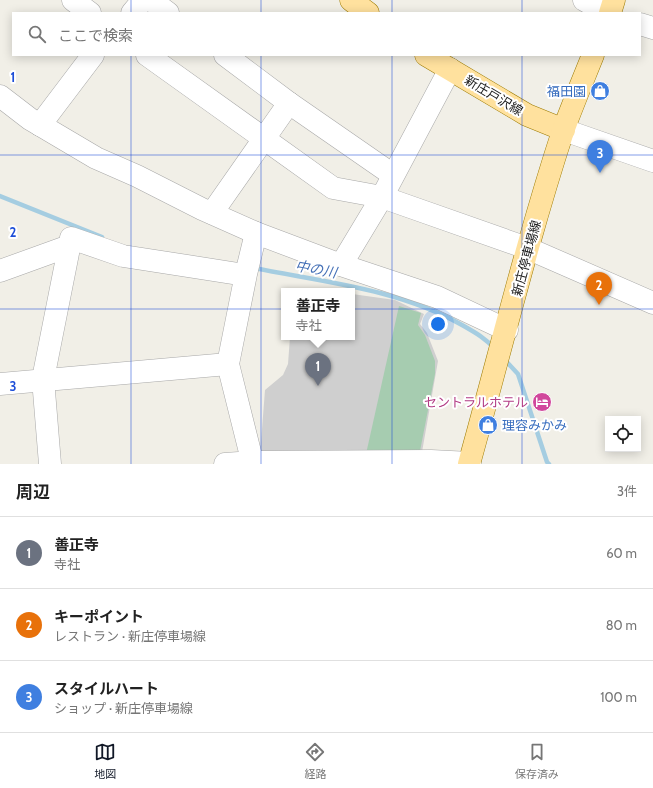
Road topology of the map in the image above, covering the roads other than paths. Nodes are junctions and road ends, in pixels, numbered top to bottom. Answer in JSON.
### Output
{"nodes":[{"id":1,"x":73,"y":0,"type":"edge"},
{"id":2,"x":143,"y":0,"type":"edge"},
{"id":3,"x":151,"y":0,"type":"edge"},
{"id":4,"x":351,"y":0,"type":"edge"},
{"id":5,"x":584,"y":0,"type":"edge"},
{"id":6,"x":614,"y":0,"type":"edge"},
{"id":7,"x":89,"y":12,"type":"edge"},
{"id":8,"x":133,"y":12,"type":"edge"},
{"id":9,"x":167,"y":12,"type":"edge"},
{"id":10,"x":367,"y":12,"type":"edge"},
{"id":11,"x":605,"y":12,"type":"edge"},
{"id":12,"x":610,"y":12,"type":"edge"},
{"id":13,"x":641,"y":24,"type":"edge"},
{"id":14,"x":653,"y":28,"type":"edge"},
{"id":15,"x":92,"y":56,"type":"edge"},
{"id":16,"x":148,"y":56,"type":"edge"},
{"id":17,"x":226,"y":56,"type":"edge"},
{"id":18,"x":428,"y":56,"type":"edge"},
{"id":19,"x":593,"y":56,"type":"edge"},
{"id":20,"x":450,"y":69,"type":"junction"},
{"id":21,"x":0,"y":96,"type":"edge"},
{"id":22,"x":289,"y":103,"type":"junction"},
{"id":23,"x":40,"y":125,"type":"junction"},
{"id":24,"x":564,"y":130,"type":"junction"},
{"id":25,"x":265,"y":139,"type":"junction"},
{"id":26,"x":653,"y":161,"type":"edge"},
{"id":27,"x":394,"y":175,"type":"junction"},
{"id":28,"x":382,"y":197,"type":"junction"},
{"id":29,"x":212,"y":213,"type":"junction"},
{"id":30,"x":256,"y":233,"type":"junction"},
{"id":31,"x":69,"y":246,"type":"junction"},
{"id":32,"x":527,"y":248,"type":"junction"},
{"id":33,"x":340,"y":265,"type":"junction"},
{"id":34,"x":247,"y":269,"type":"junction"},
{"id":35,"x":0,"y":271,"type":"edge"},
{"id":36,"x":653,"y":303,"type":"edge"},
{"id":37,"x":502,"y":346,"type":"junction"},
{"id":38,"x":228,"y":364,"type":"junction"},
{"id":39,"x":43,"y":379,"type":"junction"},
{"id":40,"x":0,"y":384,"type":"edge"},
{"id":41,"x":253,"y":463,"type":"edge"},
{"id":42,"x":50,"y":464,"type":"edge"},
{"id":43,"x":225,"y":464,"type":"edge"},
{"id":44,"x":470,"y":464,"type":"edge"}],
"edges":[{"from":1,"to":7,"type":"street"},
{"from":2,"to":8,"type":"street"},
{"from":3,"to":9,"type":"street"},
{"from":4,"to":10,"type":"main road"},
{"from":5,"to":11,"type":"street"},
{"from":6,"to":12,"type":"main road"},
{"from":13,"to":14,"type":"street"},
{"from":15,"to":23,"type":"street"},
{"from":16,"to":25,"type":"street"},
{"from":17,"to":22,"type":"street"},
{"from":18,"to":20,"type":"main road","name":"新庄戸沢線"},
{"from":19,"to":24,"type":"main road","name":"新庄停車場線"},
{"from":20,"to":24,"type":"main road","name":"新庄戸沢線"},
{"from":20,"to":27,"type":"street"},
{"from":21,"to":23,"type":"street"},
{"from":22,"to":25,"type":"street"},
{"from":22,"to":27,"type":"street"},
{"from":23,"to":29,"type":"street"},
{"from":24,"to":26,"type":"street"},
{"from":24,"to":32,"type":"main road","name":"新庄停車場線"},
{"from":25,"to":28,"type":"street"},
{"from":25,"to":29,"type":"street"},
{"from":27,"to":28,"type":"street"},
{"from":28,"to":32,"type":"street"},
{"from":28,"to":33,"type":"street"},
{"from":29,"to":30,"type":"street"},
{"from":30,"to":33,"type":"street"},
{"from":30,"to":34,"type":"street"},
{"from":31,"to":34,"type":"street"},
{"from":31,"to":35,"type":"street"},
{"from":31,"to":39,"type":"street"},
{"from":32,"to":36,"type":"street"},
{"from":32,"to":37,"type":"main road","name":"新庄停車場線"},
{"from":33,"to":37,"type":"street"},
{"from":34,"to":38,"type":"street"},
{"from":37,"to":44,"type":"main road","name":"新庄停車場線"},
{"from":38,"to":39,"type":"street"},
{"from":38,"to":41,"type":"street"},
{"from":39,"to":40,"type":"street"},
{"from":39,"to":42,"type":"street"},
{"from":41,"to":43,"type":"street"},
{"from":41,"to":44,"type":"street"}]}
